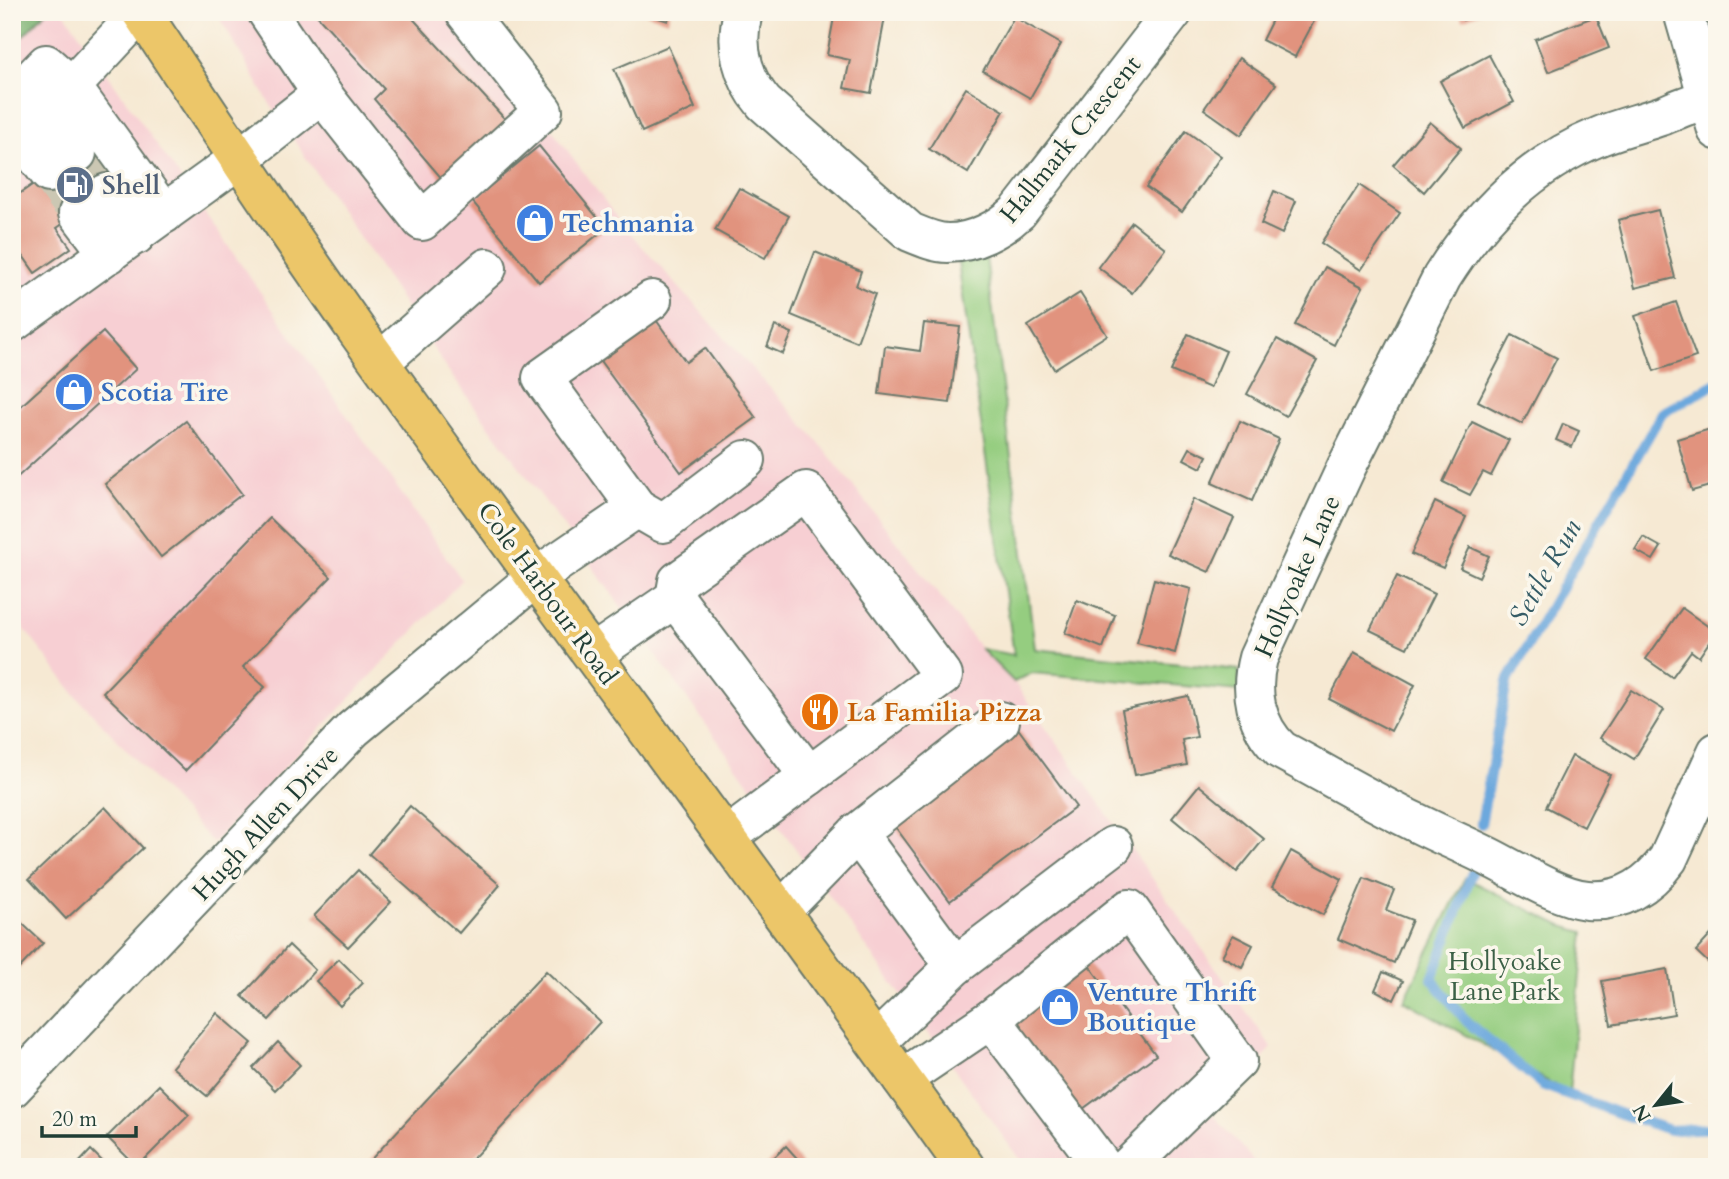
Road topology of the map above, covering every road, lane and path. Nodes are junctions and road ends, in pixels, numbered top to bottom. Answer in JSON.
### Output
{"nodes":[{"id":1,"x":141,"y":12,"type":"edge"},
{"id":2,"x":267,"y":12,"type":"edge"},
{"id":3,"x":465,"y":12,"type":"edge"},
{"id":4,"x":743,"y":12,"type":"edge"},
{"id":5,"x":1173,"y":12,"type":"edge"},
{"id":6,"x":1683,"y":12,"type":"edge"},
{"id":7,"x":322,"y":94,"type":"junction"},
{"id":8,"x":1714,"y":109,"type":"edge"},
{"id":9,"x":34,"y":117,"type":"edge"},
{"id":10,"x":239,"y":159,"type":"junction"},
{"id":11,"x":63,"y":163,"type":"tunnel mouth"},
{"id":12,"x":92,"y":203,"type":"tunnel mouth"},
{"id":13,"x":136,"y":234,"type":"junction"},
{"id":14,"x":487,"y":268,"type":"dead end"},
{"id":15,"x":652,"y":299,"type":"dead end"},
{"id":16,"x":12,"y":323,"type":"edge"},
{"id":17,"x":380,"y":362,"type":"junction"},
{"id":18,"x":746,"y":460,"type":"dead end"},
{"id":19,"x":637,"y":508,"type":"junction"},
{"id":20,"x":536,"y":578,"type":"junction"},
{"id":21,"x":675,"y":598,"type":"junction"},
{"id":22,"x":593,"y":654,"type":"junction"},
{"id":23,"x":1000,"y":721,"type":"dead end"},
{"id":24,"x":1717,"y":752,"type":"edge"},
{"id":25,"x":809,"y":776,"type":"junction"},
{"id":26,"x":857,"y":833,"type":"junction"},
{"id":27,"x":727,"y":837,"type":"junction"},
{"id":28,"x":1113,"y":846,"type":"dead end"},
{"id":29,"x":781,"y":911,"type":"junction"},
{"id":30,"x":955,"y":966,"type":"junction"},
{"id":31,"x":991,"y":1019,"type":"junction"},
{"id":32,"x":876,"y":1042,"type":"junction"},
{"id":33,"x":902,"y":1079,"type":"junction"},
{"id":34,"x":12,"y":1088,"type":"edge"},
{"id":35,"x":965,"y":1167,"type":"edge"},
{"id":36,"x":1103,"y":1167,"type":"edge"},
{"id":37,"x":1128,"y":1167,"type":"edge"}],
"edges":[{"from":1,"to":9,"type":"street"},
{"from":1,"to":10,"type":"main road","name":"Cole Harbour Road"},
{"from":2,"to":7,"type":"street"},
{"from":3,"to":7,"type":"street"},
{"from":4,"to":5,"type":"street","name":"Hallmark Crescent"},
{"from":6,"to":8,"type":"street"},
{"from":7,"to":10,"type":"street"},
{"from":8,"to":24,"type":"street","name":"Hollyoake Lane"},
{"from":9,"to":11,"type":"street"},
{"from":9,"to":13,"type":"street"},
{"from":10,"to":13,"type":"street"},
{"from":10,"to":17,"type":"main road","name":"Cole Harbour Road"},
{"from":12,"to":13,"type":"street"},
{"from":13,"to":16,"type":"street"},
{"from":14,"to":17,"type":"street"},
{"from":15,"to":19,"type":"street"},
{"from":17,"to":20,"type":"main road","name":"Cole Harbour Road"},
{"from":18,"to":19,"type":"street"},
{"from":19,"to":20,"type":"street","name":"Hugh Allen Drive"},
{"from":20,"to":22,"type":"main road","name":"Cole Harbour Road"},
{"from":20,"to":34,"type":"street","name":"Hugh Allen Drive"},
{"from":21,"to":22,"type":"street"},
{"from":21,"to":25,"type":"street"},
{"from":21,"to":25,"type":"street"},
{"from":22,"to":27,"type":"main road","name":"Cole Harbour Road"},
{"from":23,"to":26,"type":"street"},
{"from":25,"to":27,"type":"street"},
{"from":26,"to":29,"type":"street"},
{"from":26,"to":30,"type":"street"},
{"from":27,"to":29,"type":"main road","name":"Cole Harbour Road"},
{"from":28,"to":30,"type":"street"},
{"from":29,"to":32,"type":"main road","name":"Cole Harbour Road"},
{"from":30,"to":32,"type":"street"},
{"from":31,"to":33,"type":"street"},
{"from":31,"to":36,"type":"street"},
{"from":31,"to":37,"type":"street"},
{"from":32,"to":33,"type":"main road","name":"Cole Harbour Road"},
{"from":33,"to":35,"type":"main road","name":"Cole Harbour Road"}]}
